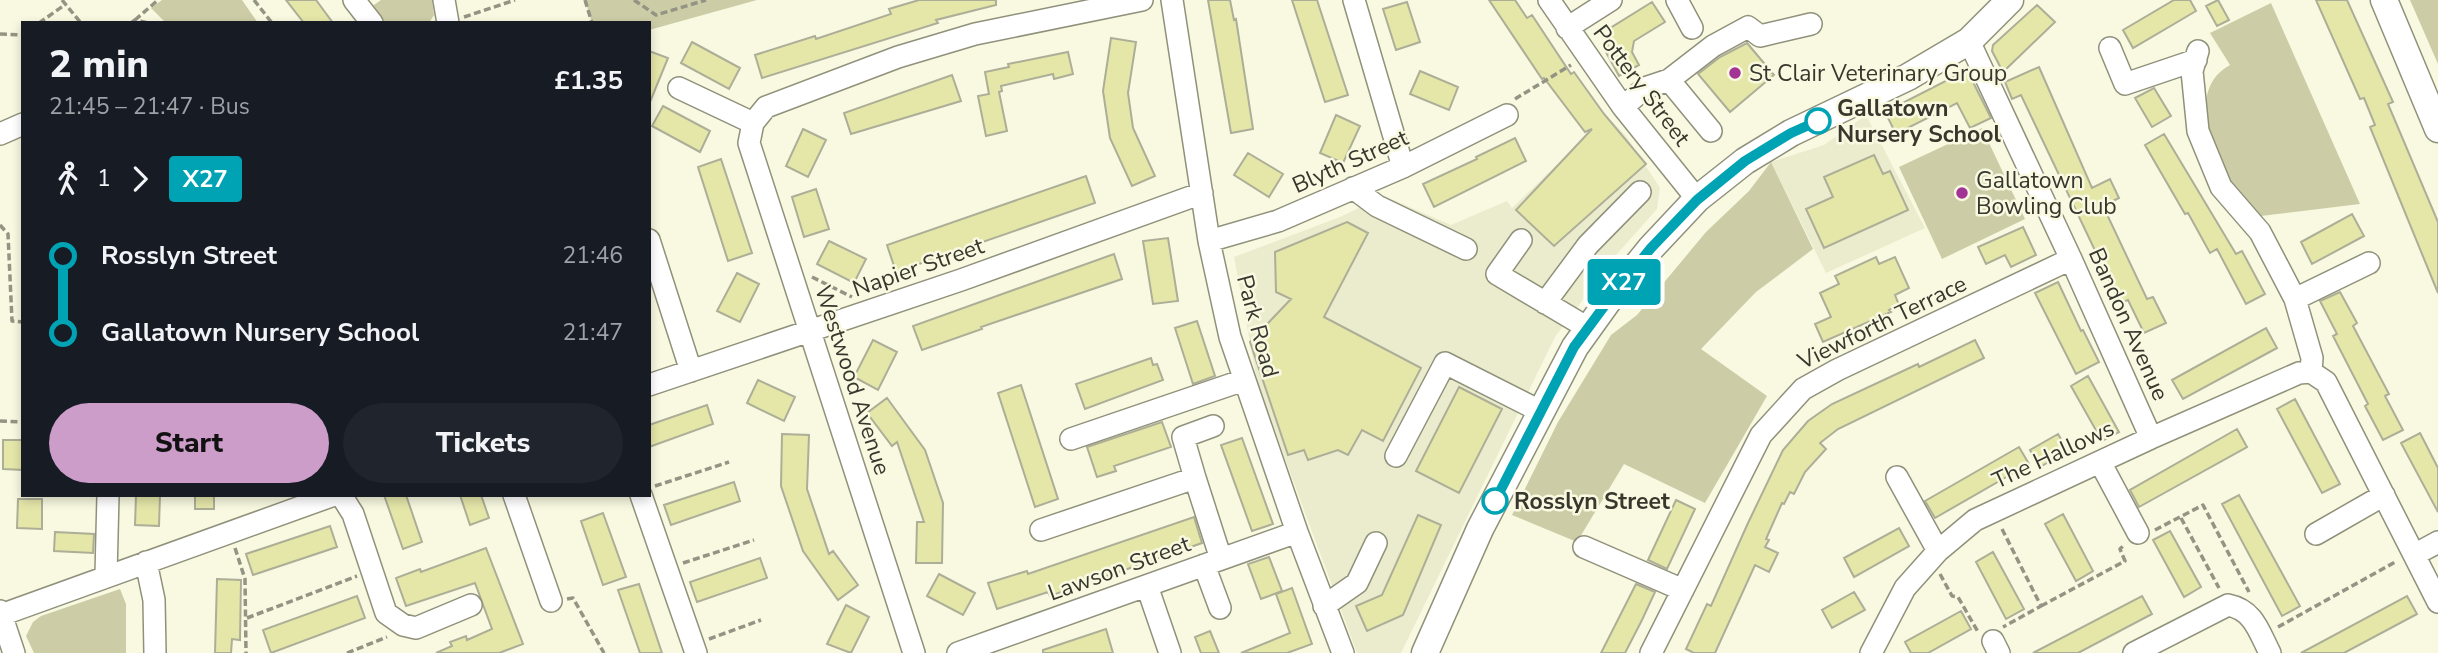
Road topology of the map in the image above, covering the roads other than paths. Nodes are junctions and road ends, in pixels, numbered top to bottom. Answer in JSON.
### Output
{"nodes":[{"id":1,"x":354,"y":0,"type":"edge"},
{"id":2,"x":444,"y":0,"type":"edge"},
{"id":3,"x":1142,"y":0,"type":"edge"},
{"id":4,"x":1172,"y":0,"type":"edge"},
{"id":5,"x":1354,"y":0,"type":"edge"},
{"id":6,"x":1549,"y":0,"type":"edge"},
{"id":7,"x":1611,"y":0,"type":"edge"},
{"id":8,"x":1677,"y":0,"type":"edge"},
{"id":9,"x":2010,"y":0,"type":"edge"},
{"id":10,"x":2384,"y":0,"type":"edge"},
{"id":11,"x":370,"y":21,"type":"edge"},
{"id":12,"x":448,"y":21,"type":"edge"},
{"id":13,"x":1811,"y":24,"type":"dead end"},
{"id":14,"x":1567,"y":28,"type":"junction"},
{"id":15,"x":1692,"y":28,"type":"dead end"},
{"id":16,"x":1969,"y":41,"type":"junction"},
{"id":17,"x":2110,"y":48,"type":"dead end"},
{"id":18,"x":1669,"y":80,"type":"junction"},
{"id":19,"x":679,"y":88,"type":"dead end"},
{"id":20,"x":1623,"y":107,"type":"junction"},
{"id":21,"x":1507,"y":115,"type":"road end"},
{"id":22,"x":753,"y":123,"type":"junction"},
{"id":23,"x":21,"y":125,"type":"edge"},
{"id":24,"x":2438,"y":129,"type":"edge"},
{"id":25,"x":1711,"y":131,"type":"dead end"},
{"id":26,"x":0,"y":134,"type":"edge"},
{"id":27,"x":1403,"y":167,"type":"junction"},
{"id":28,"x":1353,"y":188,"type":"junction"},
{"id":29,"x":1640,"y":192,"type":"dead end"},
{"id":30,"x":1202,"y":193,"type":"junction"},
{"id":31,"x":1697,"y":200,"type":"junction"},
{"id":32,"x":1521,"y":240,"type":"dead end"},
{"id":33,"x":1209,"y":241,"type":"junction"},
{"id":34,"x":651,"y":246,"type":"edge"},
{"id":35,"x":1466,"y":249,"type":"dead end"},
{"id":36,"x":2071,"y":259,"type":"junction"},
{"id":37,"x":2369,"y":263,"type":"dead end"},
{"id":38,"x":2295,"y":299,"type":"junction"},
{"id":39,"x":1545,"y":303,"type":"junction"},
{"id":40,"x":1588,"y":328,"type":"junction"},
{"id":41,"x":810,"y":331,"type":"junction"},
{"id":42,"x":691,"y":371,"type":"junction"},
{"id":43,"x":2311,"y":372,"type":"junction"},
{"id":44,"x":1244,"y":380,"type":"junction"},
{"id":45,"x":651,"y":384,"type":"edge"},
{"id":46,"x":1542,"y":412,"type":"junction"},
{"id":47,"x":1213,"y":426,"type":"dead end"},
{"id":48,"x":2151,"y":438,"type":"junction"},
{"id":49,"x":1071,"y":439,"type":"dead end"},
{"id":50,"x":1396,"y":456,"type":"dead end"},
{"id":51,"x":2100,"y":461,"type":"junction"},
{"id":52,"x":1898,"y":477,"type":"dead end"},
{"id":53,"x":1195,"y":478,"type":"junction"},
{"id":54,"x":2384,"y":495,"type":"junction"},
{"id":55,"x":108,"y":497,"type":"edge"},
{"id":56,"x":329,"y":497,"type":"edge"},
{"id":57,"x":342,"y":497,"type":"edge"},
{"id":58,"x":515,"y":497,"type":"edge"},
{"id":59,"x":642,"y":497,"type":"edge"},
{"id":60,"x":1041,"y":530,"type":"dead end"},
{"id":61,"x":1297,"y":532,"type":"junction"},
{"id":62,"x":2138,"y":533,"type":"road end"},
{"id":63,"x":2316,"y":534,"type":"dead end"},
{"id":64,"x":2438,"y":542,"type":"edge"},
{"id":65,"x":1376,"y":543,"type":"dead end"},
{"id":66,"x":1584,"y":547,"type":"dead end"},
{"id":67,"x":2414,"y":553,"type":"junction"},
{"id":68,"x":1935,"y":555,"type":"junction"},
{"id":69,"x":146,"y":562,"type":"junction"},
{"id":70,"x":1212,"y":562,"type":"junction"},
{"id":71,"x":106,"y":575,"type":"junction"},
{"id":72,"x":1147,"y":586,"type":"junction"},
{"id":73,"x":1683,"y":590,"type":"junction"},
{"id":74,"x":551,"y":601,"type":"road end"},
{"id":75,"x":2438,"y":603,"type":"edge"},
{"id":76,"x":471,"y":605,"type":"dead end"},
{"id":77,"x":1324,"y":606,"type":"junction"},
{"id":78,"x":1220,"y":608,"type":"dead end"},
{"id":79,"x":1,"y":613,"type":"edge"},
{"id":80,"x":2266,"y":645,"type":"edge"},
{"id":81,"x":694,"y":649,"type":"edge"},
{"id":82,"x":14,"y":653,"type":"edge"},
{"id":83,"x":155,"y":653,"type":"edge"},
{"id":84,"x":914,"y":653,"type":"edge"},
{"id":85,"x":958,"y":653,"type":"edge"},
{"id":86,"x":1170,"y":653,"type":"edge"},
{"id":87,"x":1343,"y":653,"type":"edge"},
{"id":88,"x":1425,"y":653,"type":"edge"},
{"id":89,"x":1651,"y":653,"type":"edge"},
{"id":90,"x":1871,"y":653,"type":"edge"},
{"id":91,"x":2134,"y":653,"type":"edge"}],
"edges":[{"from":1,"to":11,"type":"street"},
{"from":2,"to":12,"type":"street"},
{"from":3,"to":22,"type":"street"},
{"from":4,"to":30,"type":"street","name":"Park Road"},
{"from":5,"to":27,"type":"street"},
{"from":6,"to":14,"type":"street","name":"Pottery Street"},
{"from":7,"to":14,"type":"street"},
{"from":8,"to":15,"type":"street"},
{"from":9,"to":16,"type":"main road"},
{"from":10,"to":24,"type":"main road"},
{"from":13,"to":18,"type":"street"},
{"from":14,"to":20,"type":"street","name":"Pottery Street"},
{"from":16,"to":31,"type":"main road"},
{"from":16,"to":36,"type":"street","name":"Bandon Avenue"},
{"from":17,"to":38,"type":"street"},
{"from":18,"to":20,"type":"street"},
{"from":18,"to":25,"type":"street"},
{"from":19,"to":22,"type":"street"},
{"from":20,"to":31,"type":"street","name":"Pottery Street"},
{"from":21,"to":27,"type":"street","name":"Blyth Street"},
{"from":22,"to":41,"type":"street","name":"Westwood Avenue"},
{"from":23,"to":26,"type":"street"},
{"from":27,"to":28,"type":"street","name":"Blyth Street"},
{"from":28,"to":33,"type":"street","name":"Blyth Street"},
{"from":28,"to":35,"type":"street"},
{"from":29,"to":39,"type":"street"},
{"from":30,"to":33,"type":"street","name":"Park Road"},
{"from":30,"to":41,"type":"street","name":"Napier Street"},
{"from":31,"to":40,"type":"main road"},
{"from":32,"to":39,"type":"street"},
{"from":33,"to":44,"type":"street","name":"Park Road"},
{"from":34,"to":42,"type":"street"},
{"from":36,"to":48,"type":"street","name":"Bandon Avenue"},
{"from":36,"to":73,"type":"street","name":"Viewforth Terrace"},
{"from":37,"to":38,"type":"street"},
{"from":38,"to":43,"type":"street"},
{"from":39,"to":40,"type":"street"},
{"from":40,"to":46,"type":"main road"},
{"from":41,"to":42,"type":"street","name":"Napier Street"},
{"from":41,"to":84,"type":"street","name":"Westwood Avenue"},
{"from":42,"to":45,"type":"street","name":"Napier Street"},
{"from":43,"to":48,"type":"street","name":"The Hallows"},
{"from":43,"to":54,"type":"street"},
{"from":44,"to":49,"type":"street"},
{"from":44,"to":61,"type":"street","name":"Park Road"},
{"from":46,"to":50,"type":"street"},
{"from":46,"to":88,"type":"main road"},
{"from":47,"to":53,"type":"street"},
{"from":48,"to":51,"type":"street","name":"The Hallows"},
{"from":51,"to":62,"type":"street"},
{"from":51,"to":68,"type":"street","name":"The Hallows"},
{"from":52,"to":68,"type":"street"},
{"from":53,"to":60,"type":"street"},
{"from":53,"to":70,"type":"street"},
{"from":54,"to":63,"type":"street"},
{"from":54,"to":67,"type":"street"},
{"from":55,"to":71,"type":"street"},
{"from":56,"to":69,"type":"street"},
{"from":57,"to":76,"type":"street"},
{"from":58,"to":74,"type":"street"},
{"from":59,"to":81,"type":"street"},
{"from":61,"to":70,"type":"street","name":"Lawson Street"},
{"from":61,"to":77,"type":"street","name":"Park Road"},
{"from":64,"to":67,"type":"street"},
{"from":65,"to":77,"type":"street"},
{"from":66,"to":73,"type":"street"},
{"from":67,"to":75,"type":"street"},
{"from":68,"to":90,"type":"street","name":"The Hallows"},
{"from":69,"to":71,"type":"street"},
{"from":69,"to":83,"type":"street"},
{"from":70,"to":72,"type":"street","name":"Lawson Street"},
{"from":70,"to":78,"type":"street"},
{"from":71,"to":79,"type":"street"},
{"from":72,"to":85,"type":"street","name":"Lawson Street"},
{"from":72,"to":86,"type":"street"},
{"from":73,"to":89,"type":"street","name":"Viewforth Terrace"},
{"from":77,"to":87,"type":"street","name":"Park Road"},
{"from":79,"to":82,"type":"street"},
{"from":80,"to":91,"type":"street"}]}
